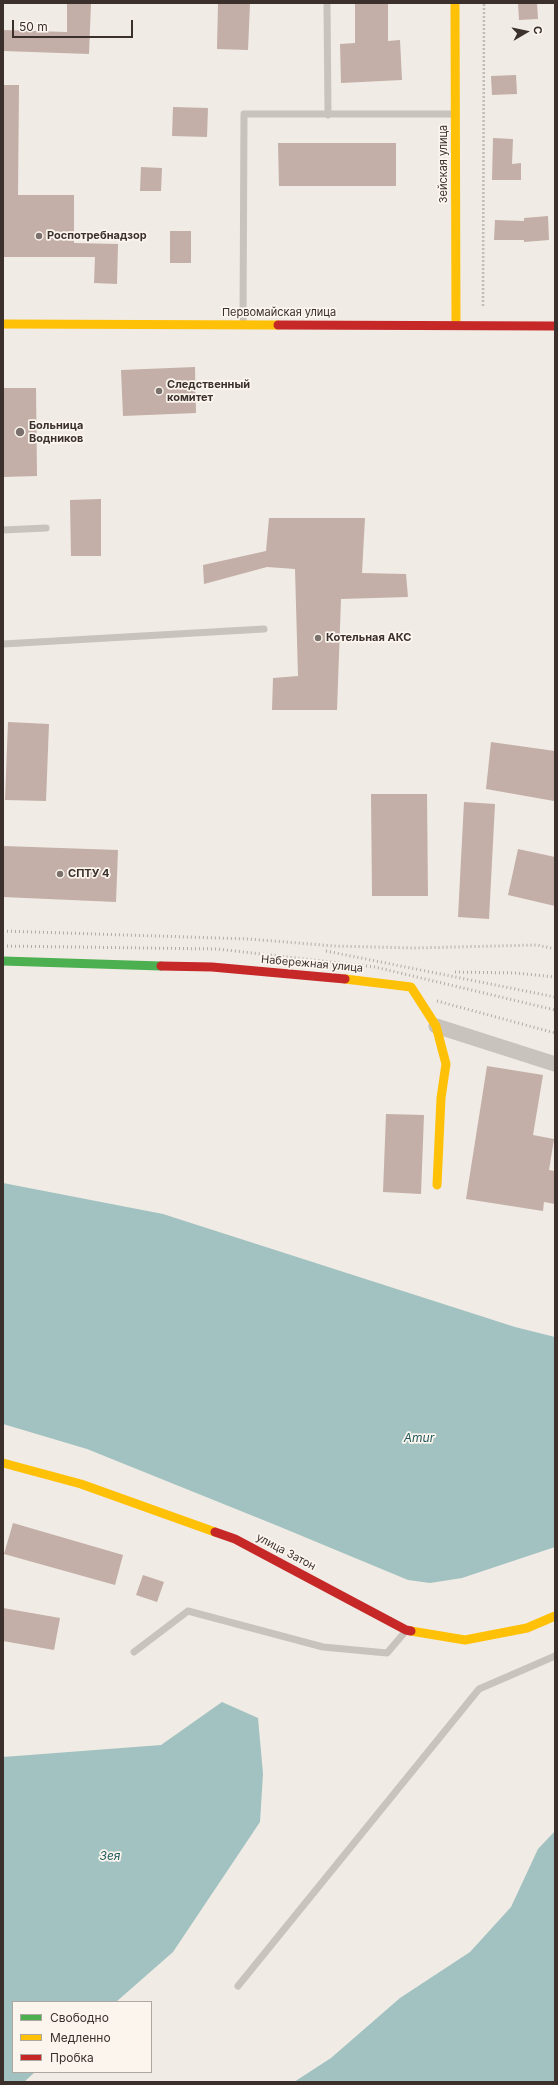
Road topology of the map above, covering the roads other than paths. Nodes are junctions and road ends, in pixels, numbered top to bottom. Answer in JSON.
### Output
{"nodes":[{"id":1,"x":327,"y":3,"type":"edge"},
{"id":2,"x":455,"y":3,"type":"edge"},
{"id":3,"x":456,"y":114,"type":"junction"},
{"id":4,"x":328,"y":115,"type":"junction"},
{"id":5,"x":3,"y":324,"type":"edge"},
{"id":6,"x":243,"y":324,"type":"junction"},
{"id":7,"x":456,"y":325,"type":"junction"},
{"id":8,"x":555,"y":326,"type":"edge"},
{"id":9,"x":46,"y":528,"type":"dead end"},
{"id":10,"x":3,"y":530,"type":"edge"},
{"id":11,"x":264,"y":629,"type":"dead end"},
{"id":12,"x":3,"y":644,"type":"edge"},
{"id":13,"x":3,"y":961,"type":"edge"},
{"id":14,"x":436,"y":1026,"type":"junction"},
{"id":15,"x":555,"y":1064,"type":"edge"},
{"id":16,"x":437,"y":1185,"type":"dead end"},
{"id":17,"x":3,"y":1463,"type":"edge"},
{"id":18,"x":555,"y":1616,"type":"edge"},
{"id":19,"x":406,"y":1630,"type":"junction"},
{"id":20,"x":134,"y":1652,"type":"dead end"},
{"id":21,"x":555,"y":1656,"type":"edge"},
{"id":22,"x":238,"y":1986,"type":"dead end"}],
"edges":[{"from":1,"to":4,"type":"lane"},
{"from":2,"to":3,"type":"street","name":"Зейская улица"},
{"from":3,"to":4,"type":"lane"},
{"from":3,"to":7,"type":"street","name":"Зейская улица"},
{"from":4,"to":6,"type":"lane"},
{"from":5,"to":6,"type":"street","name":"Первомайская улица"},
{"from":6,"to":7,"type":"street","name":"Первомайская улица"},
{"from":7,"to":8,"type":"street","name":"Первомайская улица"},
{"from":9,"to":10,"type":"lane"},
{"from":11,"to":12,"type":"lane"},
{"from":13,"to":14,"type":"street","name":"Набережная улица"},
{"from":14,"to":15,"type":"street"},
{"from":14,"to":16,"type":"street","name":"Набережная улица"},
{"from":17,"to":19,"type":"street","name":"улица Затон"},
{"from":18,"to":19,"type":"street","name":"улица Затон"},
{"from":19,"to":20,"type":"lane"},
{"from":21,"to":22,"type":"lane"}]}
